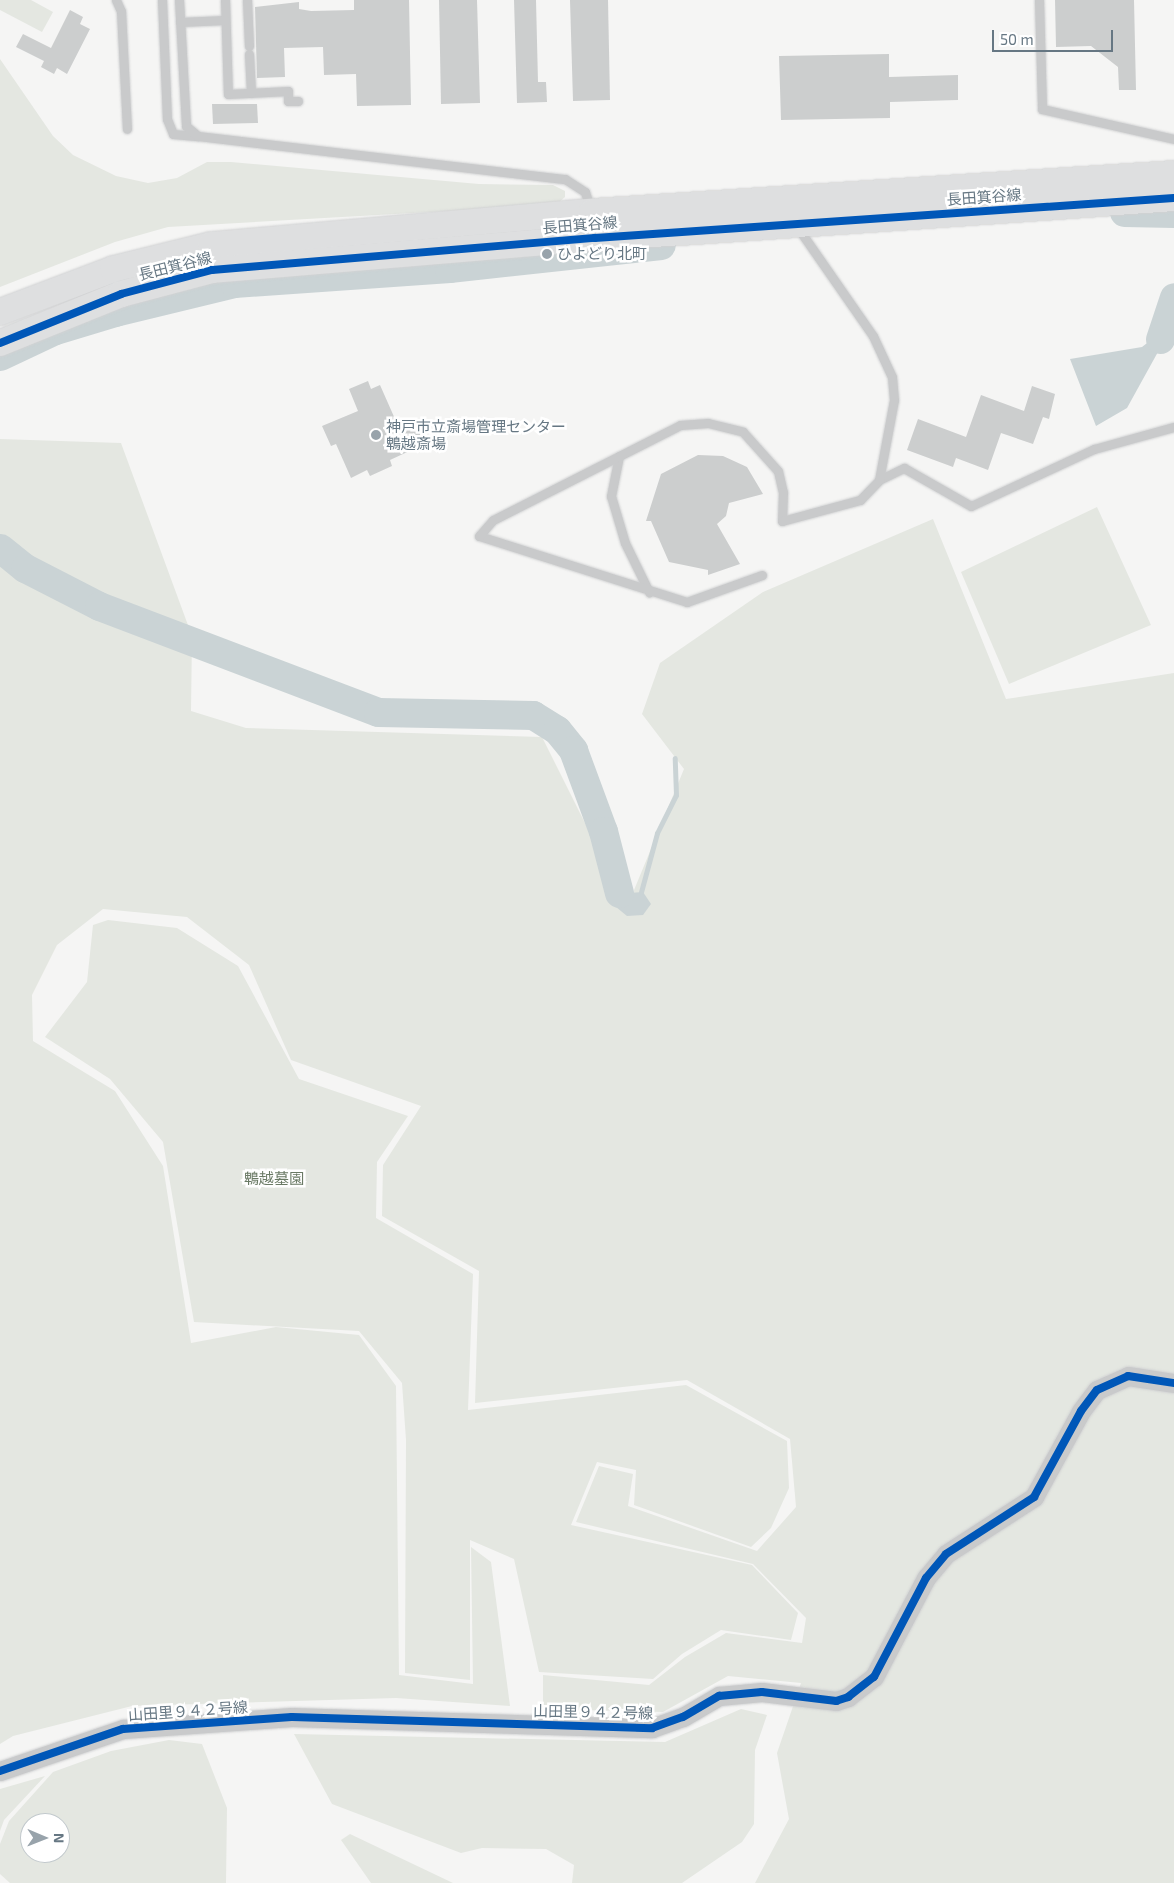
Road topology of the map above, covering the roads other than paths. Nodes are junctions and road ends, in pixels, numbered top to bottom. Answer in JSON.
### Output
{"nodes":[{"id":1,"x":116,"y":0,"type":"edge"},
{"id":2,"x":162,"y":0,"type":"edge"},
{"id":3,"x":179,"y":0,"type":"edge"},
{"id":4,"x":225,"y":0,"type":"edge"},
{"id":5,"x":248,"y":0,"type":"edge"},
{"id":6,"x":1040,"y":0,"type":"edge"},
{"id":7,"x":225,"y":20,"type":"junction"},
{"id":8,"x":180,"y":22,"type":"junction"},
{"id":9,"x":251,"y":93,"type":"junction"},
{"id":10,"x":298,"y":100,"type":"dead end"},
{"id":11,"x":126,"y":129,"type":"dead end"},
{"id":12,"x":198,"y":136,"type":"junction"},
{"id":13,"x":1174,"y":140,"type":"edge"},
{"id":14,"x":1174,"y":174,"type":"edge"},
{"id":15,"x":1174,"y":198,"type":"edge"},
{"id":16,"x":796,"y":224,"type":"junction"},
{"id":17,"x":593,"y":225,"type":"junction"},
{"id":18,"x":0,"y":312,"type":"edge"},
{"id":19,"x":0,"y":342,"type":"edge"},
{"id":20,"x":1174,"y":426,"type":"edge"},
{"id":21,"x":619,"y":456,"type":"junction"},
{"id":22,"x":879,"y":480,"type":"junction"},
{"id":23,"x":762,"y":574,"type":"dead end"},
{"id":24,"x":649,"y":592,"type":"junction"},
{"id":25,"x":1174,"y":1384,"type":"edge"},
{"id":26,"x":0,"y":1771,"type":"edge"}],
"edges":[{"from":1,"to":11,"type":"lane"},
{"from":2,"to":12,"type":"lane"},
{"from":3,"to":8,"type":"lane"},
{"from":4,"to":7,"type":"lane"},
{"from":5,"to":9,"type":"lane"},
{"from":6,"to":13,"type":"lane"},
{"from":7,"to":8,"type":"lane"},
{"from":7,"to":9,"type":"lane"},
{"from":8,"to":12,"type":"lane"},
{"from":9,"to":10,"type":"lane"},
{"from":12,"to":17,"type":"lane"},
{"from":14,"to":17,"type":"street","name":"長田箕谷線"},
{"from":15,"to":16,"type":"street","name":"長田箕谷線"},
{"from":16,"to":17,"type":"street","name":"長田箕谷線"},
{"from":16,"to":22,"type":"lane"},
{"from":17,"to":18,"type":"street","name":"長田箕谷線"},
{"from":17,"to":19,"type":"street","name":"長田箕谷線"},
{"from":20,"to":22,"type":"lane"},
{"from":21,"to":22,"type":"lane"},
{"from":21,"to":24,"type":"lane"},
{"from":21,"to":24,"type":"lane"},
{"from":23,"to":24,"type":"lane"},
{"from":25,"to":26,"type":"street","name":"山田里９４２号線"}]}
